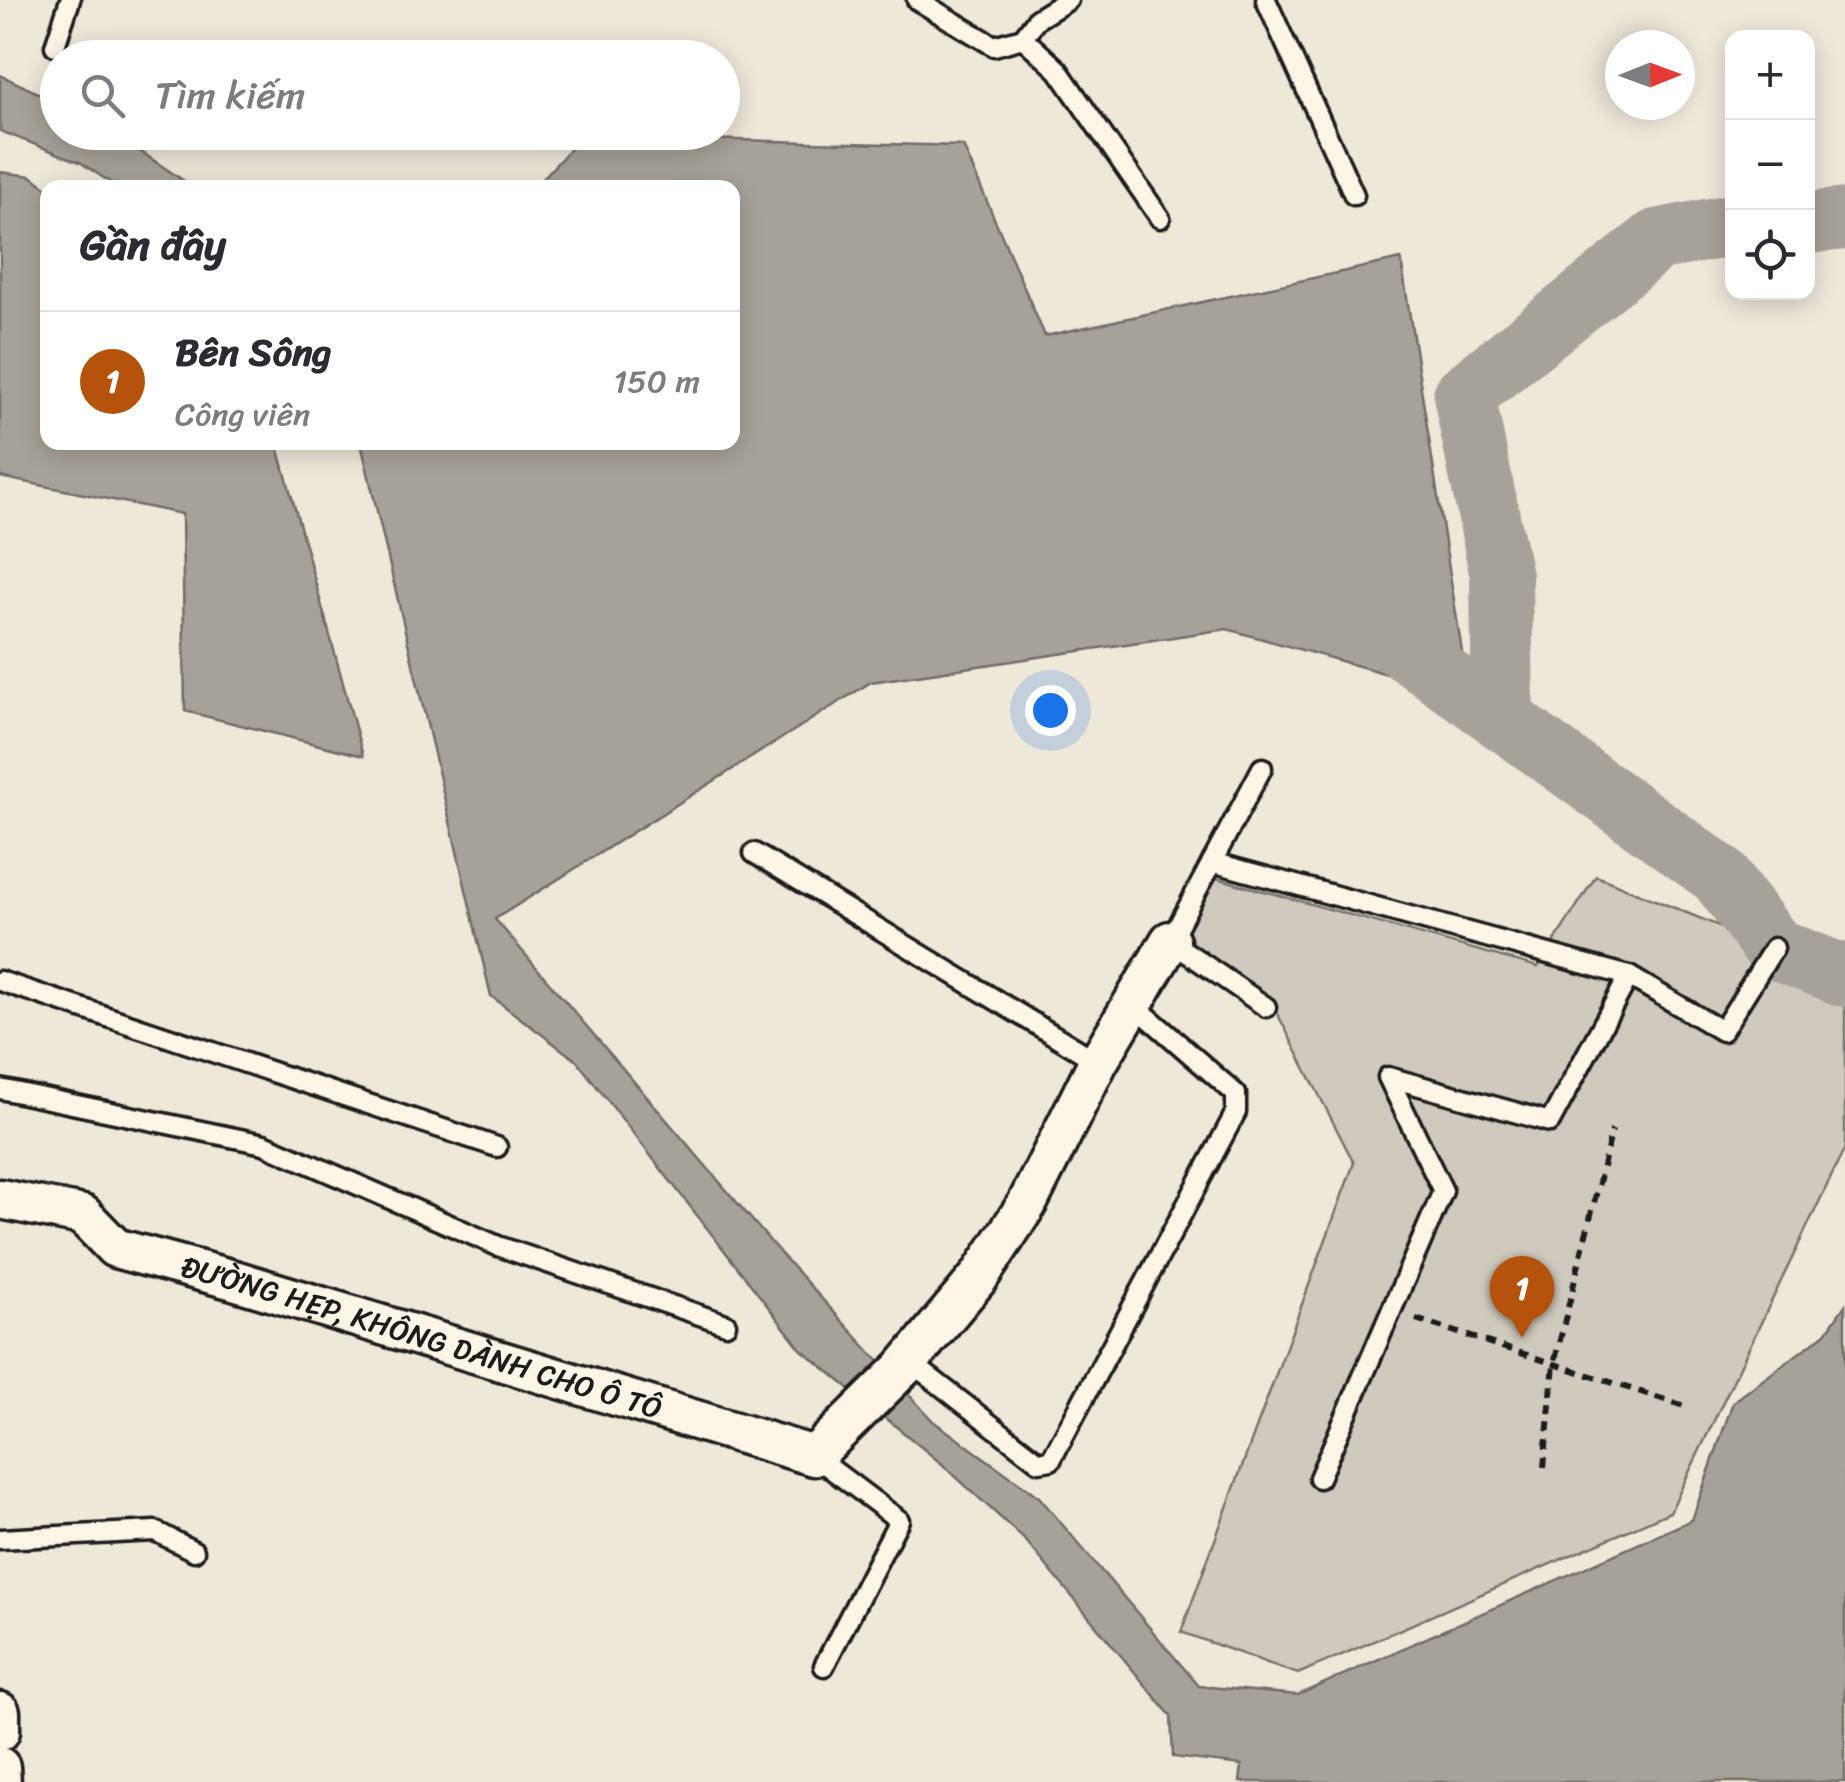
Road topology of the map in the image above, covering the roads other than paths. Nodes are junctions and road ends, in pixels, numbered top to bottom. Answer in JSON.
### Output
{"nodes":[{"id":1,"x":70,"y":0,"type":"edge"},
{"id":2,"x":917,"y":0,"type":"edge"},
{"id":3,"x":1068,"y":0,"type":"edge"},
{"id":4,"x":1266,"y":0,"type":"edge"},
{"id":5,"x":1023,"y":38,"type":"junction"},
{"id":6,"x":58,"y":40,"type":"edge"},
{"id":7,"x":1354,"y":195,"type":"dead end"},
{"id":8,"x":1160,"y":218,"type":"dead end"},
{"id":9,"x":1262,"y":768,"type":"dead end"},
{"id":10,"x":754,"y":853,"type":"dead end"},
{"id":11,"x":1212,"y":862,"type":"junction"},
{"id":12,"x":1170,"y":942,"type":"junction"},
{"id":13,"x":1774,"y":948,"type":"dead end"},
{"id":14,"x":1629,"y":976,"type":"junction"},
{"id":15,"x":0,"y":981,"type":"edge"},
{"id":16,"x":1133,"y":1004,"type":"junction"},
{"id":17,"x":1266,"y":1007,"type":"dead end"},
{"id":18,"x":1098,"y":1062,"type":"junction"},
{"id":19,"x":0,"y":1089,"type":"edge"},
{"id":20,"x":497,"y":1147,"type":"dead end"},
{"id":21,"x":0,"y":1199,"type":"edge"},
{"id":22,"x":726,"y":1324,"type":"dead end"},
{"id":23,"x":906,"y":1364,"type":"junction"},
{"id":24,"x":814,"y":1456,"type":"junction"},
{"id":25,"x":1318,"y":1478,"type":"dead end"},
{"id":26,"x":0,"y":1540,"type":"edge"},
{"id":27,"x":194,"y":1551,"type":"dead end"},
{"id":28,"x":824,"y":1666,"type":"dead end"},
{"id":29,"x":0,"y":1712,"type":"edge"},
{"id":30,"x":0,"y":1731,"type":"edge"},
{"id":31,"x":0,"y":1768,"type":"edge"},
{"id":32,"x":1,"y":1782,"type":"edge"}],
"edges":[{"from":1,"to":6,"type":"lane"},
{"from":2,"to":5,"type":"lane"},
{"from":3,"to":5,"type":"lane"},
{"from":4,"to":7,"type":"lane"},
{"from":5,"to":8,"type":"lane"},
{"from":9,"to":11,"type":"lane"},
{"from":10,"to":18,"type":"lane"},
{"from":11,"to":12,"type":"lane"},
{"from":11,"to":14,"type":"lane"},
{"from":12,"to":16,"type":"street"},
{"from":12,"to":17,"type":"lane"},
{"from":13,"to":14,"type":"lane"},
{"from":14,"to":25,"type":"lane"},
{"from":15,"to":20,"type":"lane"},
{"from":16,"to":18,"type":"street"},
{"from":16,"to":23,"type":"lane"},
{"from":18,"to":23,"type":"street"},
{"from":19,"to":22,"type":"lane"},
{"from":21,"to":24,"type":"street","name":"ĐƯỜNG HẸP, KHÔNG DÀNH CHO Ô TÔ"},
{"from":23,"to":24,"type":"street"},
{"from":24,"to":28,"type":"lane"},
{"from":26,"to":27,"type":"lane"},
{"from":29,"to":30,"type":"street"},
{"from":31,"to":32,"type":"street"}]}
